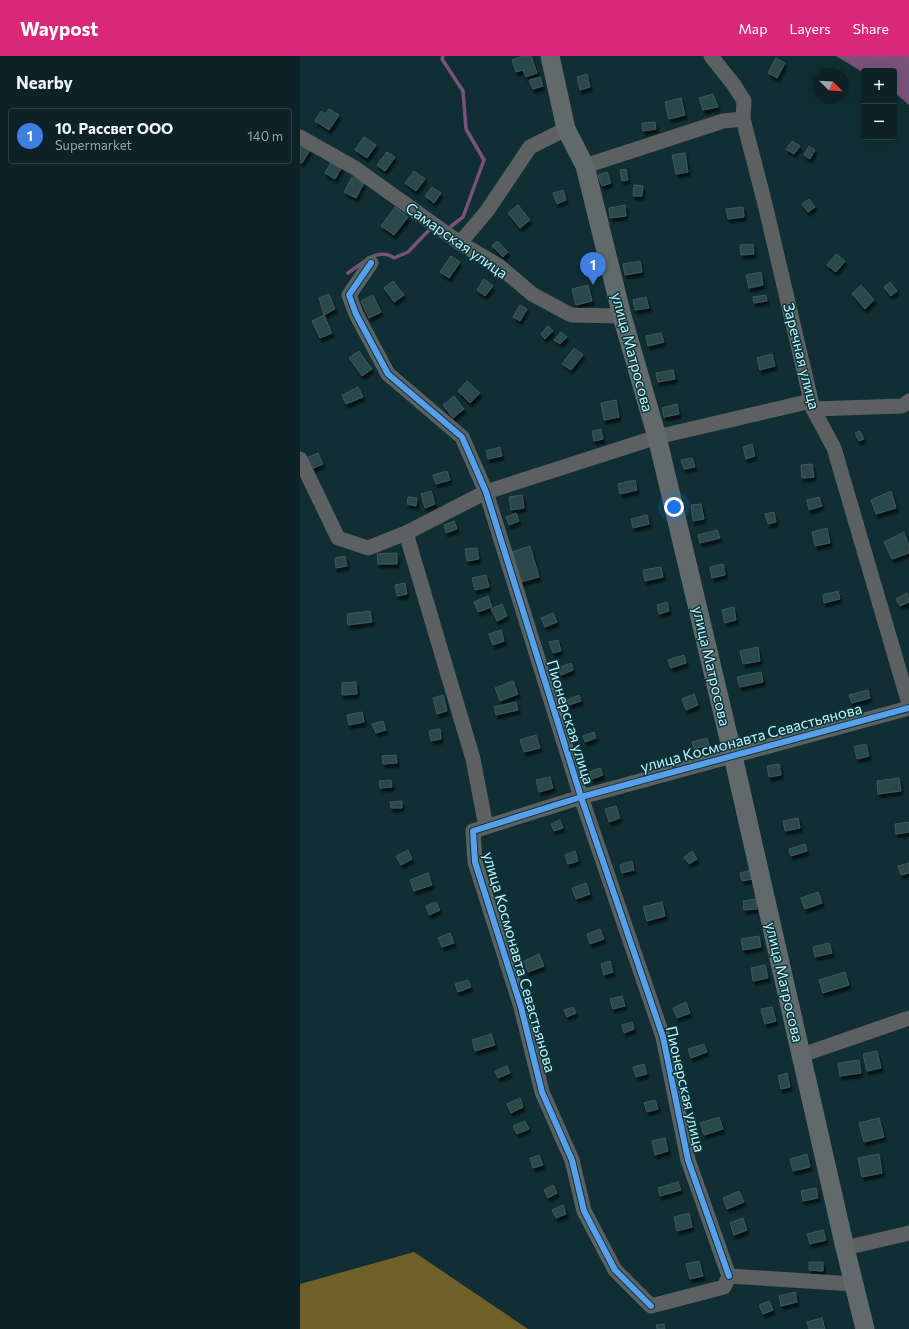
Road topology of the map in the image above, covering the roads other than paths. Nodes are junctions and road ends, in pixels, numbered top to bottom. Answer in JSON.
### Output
{"nodes":[{"id":1,"x":550,"y":56,"type":"edge"},
{"id":2,"x":711,"y":56,"type":"edge"},
{"id":3,"x":743,"y":119,"type":"junction"},
{"id":4,"x":566,"y":129,"type":"junction"},
{"id":5,"x":300,"y":137,"type":"edge"},
{"id":6,"x":585,"y":166,"type":"junction"},
{"id":7,"x":460,"y":243,"type":"junction"},
{"id":8,"x":371,"y":263,"type":"dead end"},
{"id":9,"x":622,"y":316,"type":"junction"},
{"id":10,"x":909,"y":401,"type":"edge"},
{"id":11,"x":812,"y":405,"type":"junction"},
{"id":12,"x":657,"y":437,"type":"junction"},
{"id":13,"x":300,"y":458,"type":"edge"},
{"id":14,"x":486,"y":492,"type":"junction"},
{"id":15,"x":406,"y":534,"type":"junction"},
{"id":16,"x":909,"y":704,"type":"edge"},
{"id":17,"x":909,"y":708,"type":"edge"},
{"id":18,"x":733,"y":756,"type":"junction"},
{"id":19,"x":581,"y":797,"type":"junction"},
{"id":20,"x":486,"y":827,"type":"junction"},
{"id":21,"x":909,"y":1018,"type":"edge"},
{"id":22,"x":802,"y":1055,"type":"junction"},
{"id":23,"x":909,"y":1233,"type":"edge"},
{"id":24,"x":844,"y":1248,"type":"junction"},
{"id":25,"x":729,"y":1276,"type":"junction"},
{"id":26,"x":854,"y":1284,"type":"junction"},
{"id":27,"x":865,"y":1329,"type":"edge"}],
"edges":[{"from":1,"to":4,"type":"main road","name":"улица Матросова"},
{"from":2,"to":3,"type":"street","name":"Заречная улица"},
{"from":3,"to":6,"type":"street"},
{"from":3,"to":11,"type":"street","name":"Заречная улица"},
{"from":4,"to":6,"type":"main road","name":"улица Матросова"},
{"from":4,"to":7,"type":"street"},
{"from":5,"to":7,"type":"street","name":"Самарская улица"},
{"from":6,"to":9,"type":"main road","name":"улица Матросова"},
{"from":7,"to":9,"type":"street","name":"Самарская улица"},
{"from":8,"to":14,"type":"street","name":"Пионерская улица"},
{"from":9,"to":12,"type":"main road","name":"улица Матросова"},
{"from":10,"to":11,"type":"street"},
{"from":11,"to":12,"type":"street"},
{"from":11,"to":16,"type":"street","name":"Заречная улица"},
{"from":12,"to":14,"type":"street"},
{"from":12,"to":18,"type":"main road","name":"улица Матросова"},
{"from":13,"to":15,"type":"street"},
{"from":14,"to":15,"type":"street"},
{"from":14,"to":19,"type":"street","name":"Пионерская улица"},
{"from":15,"to":20,"type":"street"},
{"from":17,"to":18,"type":"street","name":"улица Космонавта Севастьянова"},
{"from":18,"to":19,"type":"street","name":"улица Космонавта Севастьянова"},
{"from":18,"to":22,"type":"main road","name":"улица Матросова"},
{"from":19,"to":20,"type":"street","name":"улица Космонавта Севастьянова"},
{"from":19,"to":25,"type":"street","name":"Пионерская улица"},
{"from":20,"to":25,"type":"street","name":"улица Космонавта Севастьянова"},
{"from":21,"to":22,"type":"street"},
{"from":22,"to":24,"type":"main road","name":"улица Матросова"},
{"from":23,"to":24,"type":"street"},
{"from":24,"to":26,"type":"main road","name":"улица Матросова"},
{"from":25,"to":26,"type":"street"},
{"from":26,"to":27,"type":"main road","name":"улица Матросова"}]}
